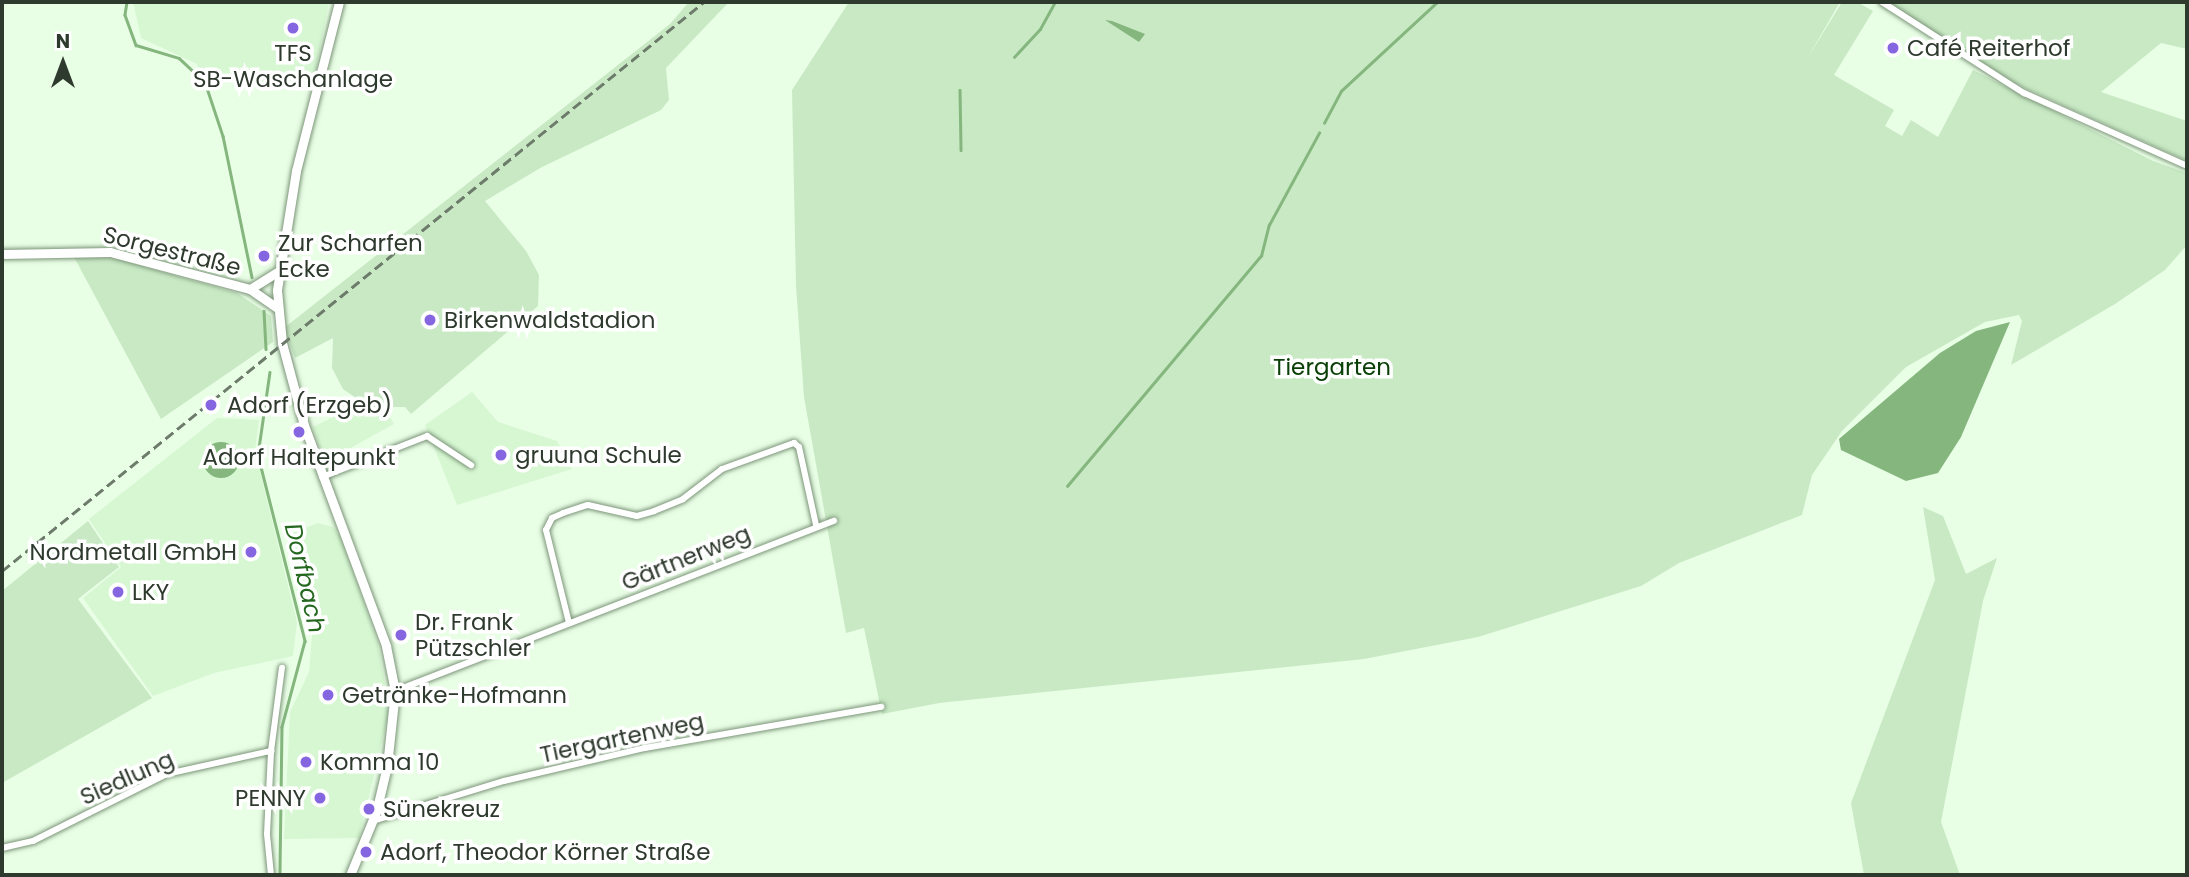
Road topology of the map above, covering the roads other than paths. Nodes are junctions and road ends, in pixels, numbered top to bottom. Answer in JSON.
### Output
{"nodes":[{"id":1,"x":339,"y":2,"type":"edge"},
{"id":2,"x":1882,"y":2,"type":"edge"},
{"id":3,"x":2187,"y":166,"type":"edge"},
{"id":4,"x":2,"y":254,"type":"edge"},
{"id":5,"x":277,"y":272,"type":"junction"},
{"id":6,"x":250,"y":289,"type":"junction"},
{"id":7,"x":278,"y":308,"type":"junction"},
{"id":8,"x":471,"y":466,"type":"dead end"},
{"id":9,"x":322,"y":477,"type":"junction"},
{"id":10,"x":834,"y":521,"type":"dead end"},
{"id":11,"x":816,"y":525,"type":"junction"},
{"id":12,"x":569,"y":623,"type":"junction"},
{"id":13,"x":282,"y":668,"type":"dead end"},
{"id":14,"x":395,"y":691,"type":"junction"},
{"id":15,"x":881,"y":707,"type":"dead end"},
{"id":16,"x":271,"y":751,"type":"junction"},
{"id":17,"x":373,"y":821,"type":"junction"},
{"id":18,"x":2,"y":848,"type":"edge"},
{"id":19,"x":271,"y":875,"type":"edge"},
{"id":20,"x":350,"y":875,"type":"edge"}],
"edges":[{"from":1,"to":5,"type":"street"},
{"from":2,"to":3,"type":"street"},
{"from":4,"to":6,"type":"street","name":"Sorgestraße"},
{"from":5,"to":6,"type":"street","name":"Sorgestraße"},
{"from":5,"to":7,"type":"street"},
{"from":6,"to":7,"type":"street","name":"Sorgestraße"},
{"from":7,"to":9,"type":"street"},
{"from":8,"to":9,"type":"street"},
{"from":9,"to":14,"type":"street"},
{"from":10,"to":11,"type":"street","name":"Gärtnerweg"},
{"from":11,"to":12,"type":"street","name":"Gärtnerweg"},
{"from":11,"to":12,"type":"street"},
{"from":12,"to":14,"type":"street","name":"Gärtnerweg"},
{"from":13,"to":16,"type":"street"},
{"from":14,"to":17,"type":"street"},
{"from":15,"to":17,"type":"street","name":"Tiergartenweg"},
{"from":16,"to":18,"type":"street","name":"Siedlung"},
{"from":16,"to":19,"type":"street"},
{"from":17,"to":20,"type":"street"}]}
